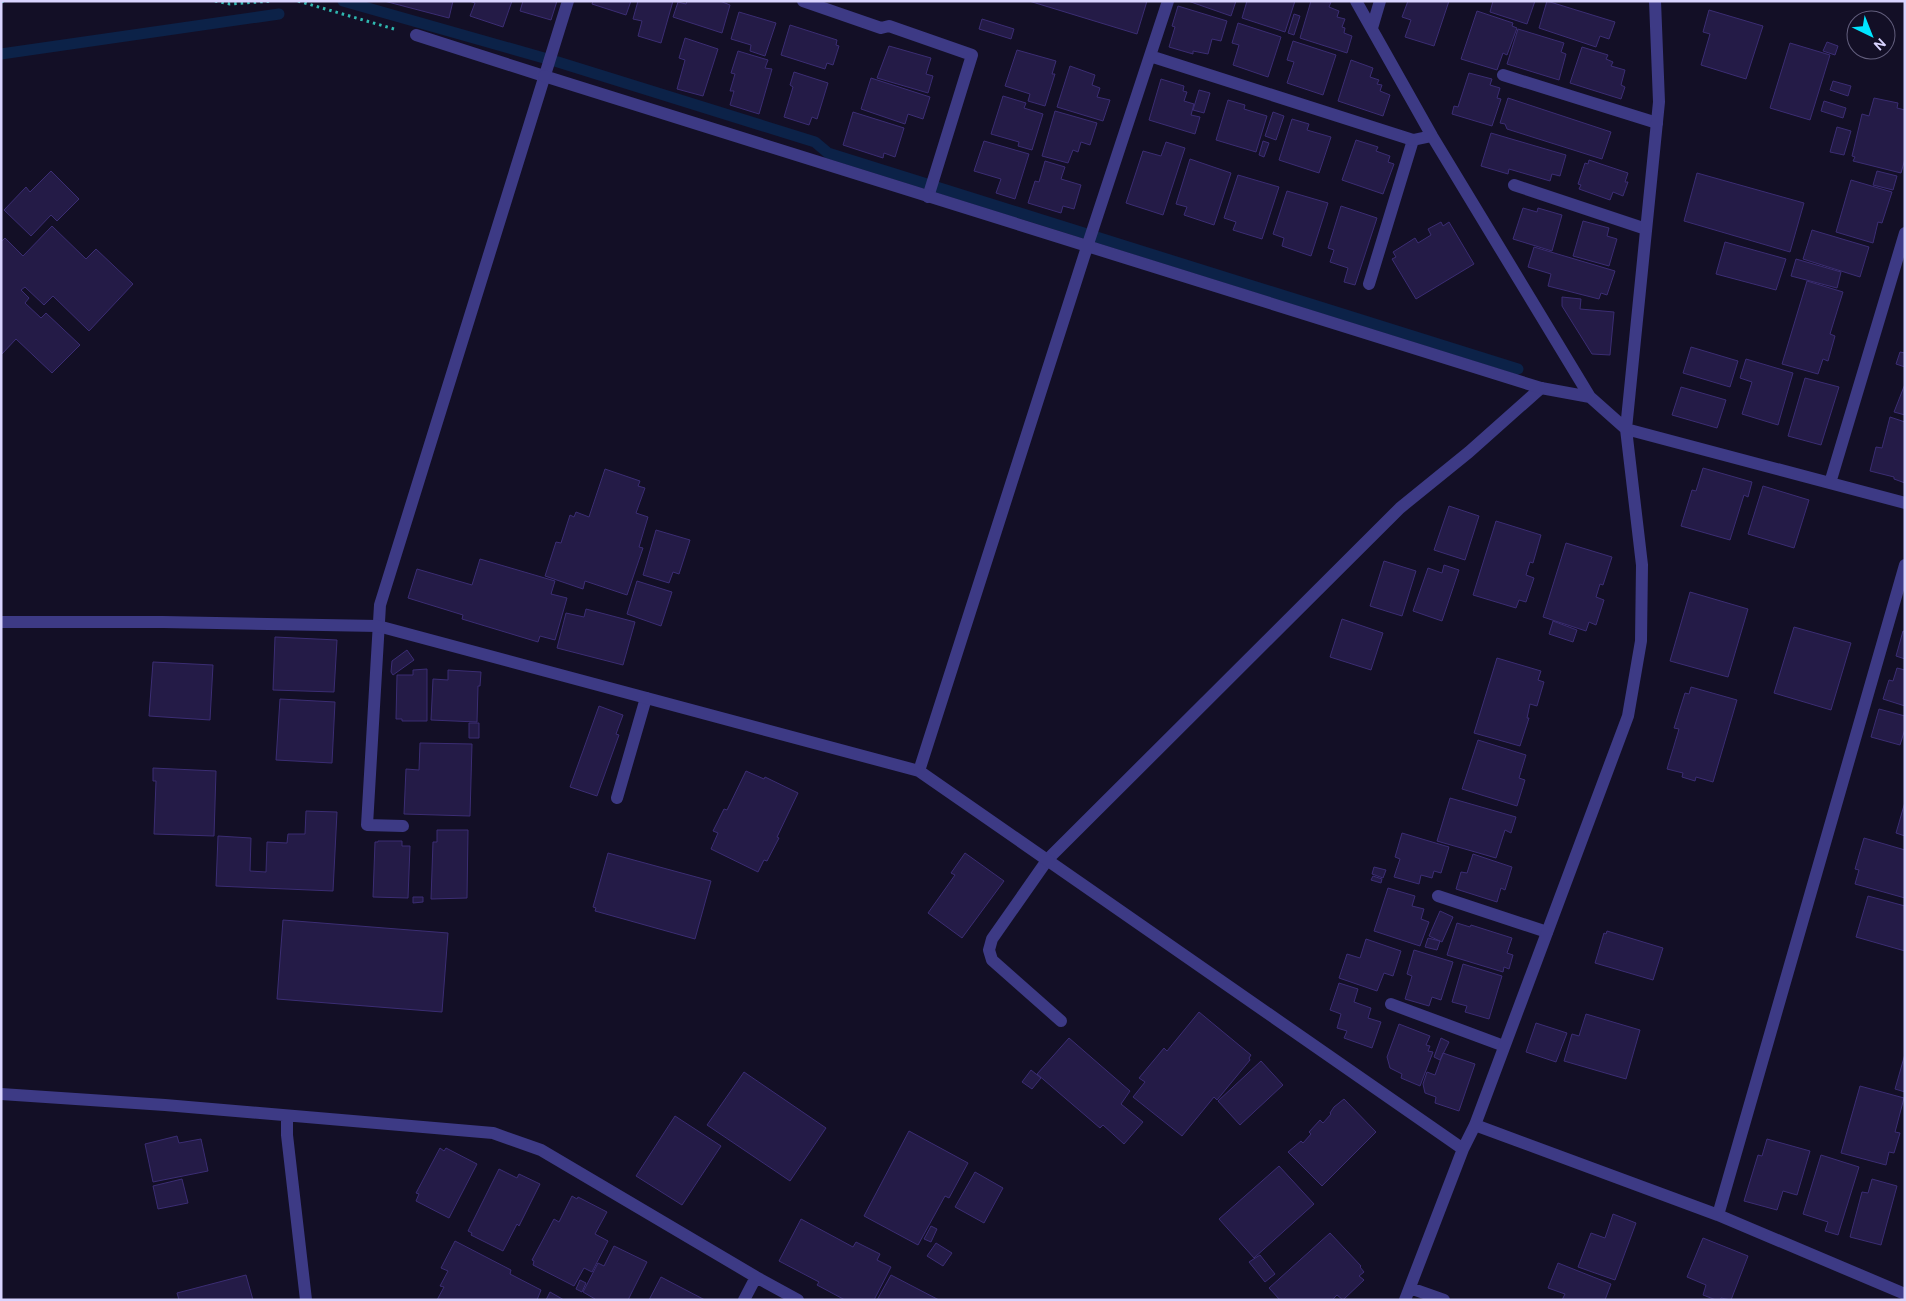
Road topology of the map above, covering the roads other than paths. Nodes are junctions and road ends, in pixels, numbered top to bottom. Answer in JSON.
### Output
{"nodes":[{"id":1,"x":568,"y":1,"type":"edge"},
{"id":2,"x":803,"y":1,"type":"edge"},
{"id":3,"x":1168,"y":1,"type":"edge"},
{"id":4,"x":1356,"y":1,"type":"edge"},
{"id":5,"x":1380,"y":1,"type":"edge"},
{"id":6,"x":1655,"y":1,"type":"edge"},
{"id":7,"x":1372,"y":28,"type":"junction"},
{"id":8,"x":416,"y":35,"type":"road end"},
{"id":9,"x":1150,"y":56,"type":"junction"},
{"id":10,"x":1503,"y":75,"type":"dead end"},
{"id":11,"x":544,"y":76,"type":"junction"},
{"id":12,"x":1657,"y":123,"type":"junction"},
{"id":13,"x":1432,"y":136,"type":"junction"},
{"id":14,"x":1412,"y":140,"type":"junction"},
{"id":15,"x":1514,"y":185,"type":"dead end"},
{"id":16,"x":928,"y":197,"type":"junction"},
{"id":17,"x":1646,"y":229,"type":"junction"},
{"id":18,"x":1905,"y":233,"type":"edge"},
{"id":19,"x":1087,"y":247,"type":"junction"},
{"id":20,"x":1369,"y":284,"type":"dead end"},
{"id":21,"x":1541,"y":388,"type":"junction"},
{"id":22,"x":1590,"y":397,"type":"junction"},
{"id":23,"x":1626,"y":428,"type":"junction"},
{"id":24,"x":1830,"y":483,"type":"junction"},
{"id":25,"x":1905,"y":503,"type":"edge"},
{"id":26,"x":1905,"y":566,"type":"edge"},
{"id":27,"x":1,"y":622,"type":"edge"},
{"id":28,"x":378,"y":626,"type":"junction"},
{"id":29,"x":646,"y":698,"type":"junction"},
{"id":30,"x":919,"y":771,"type":"junction"},
{"id":31,"x":617,"y":798,"type":"dead end"},
{"id":32,"x":403,"y":826,"type":"dead end"},
{"id":33,"x":1048,"y":860,"type":"junction"},
{"id":34,"x":1438,"y":896,"type":"dead end"},
{"id":35,"x":1547,"y":932,"type":"junction"},
{"id":36,"x":1391,"y":1004,"type":"dead end"},
{"id":37,"x":1061,"y":1021,"type":"dead end"},
{"id":38,"x":1504,"y":1046,"type":"junction"},
{"id":39,"x":1,"y":1094,"type":"edge"},
{"id":40,"x":287,"y":1116,"type":"junction"},
{"id":41,"x":1475,"y":1125,"type":"junction"},
{"id":42,"x":1463,"y":1149,"type":"junction"},
{"id":43,"x":1718,"y":1215,"type":"junction"},
{"id":44,"x":756,"y":1277,"type":"junction"},
{"id":45,"x":1410,"y":1288,"type":"junction"},
{"id":46,"x":1905,"y":1294,"type":"edge"},
{"id":47,"x":306,"y":1300,"type":"edge"},
{"id":48,"x":744,"y":1300,"type":"edge"},
{"id":49,"x":798,"y":1300,"type":"edge"},
{"id":50,"x":1405,"y":1300,"type":"edge"},
{"id":51,"x":1444,"y":1300,"type":"edge"}],
"edges":[{"from":1,"to":11,"type":"street"},
{"from":2,"to":16,"type":"street"},
{"from":3,"to":9,"type":"street"},
{"from":4,"to":7,"type":"street"},
{"from":5,"to":7,"type":"street"},
{"from":6,"to":12,"type":"street"},
{"from":7,"to":13,"type":"street"},
{"from":8,"to":11,"type":"street"},
{"from":9,"to":14,"type":"street"},
{"from":9,"to":19,"type":"street"},
{"from":10,"to":12,"type":"street"},
{"from":11,"to":16,"type":"street"},
{"from":11,"to":28,"type":"street"},
{"from":12,"to":17,"type":"street"},
{"from":13,"to":14,"type":"street"},
{"from":13,"to":22,"type":"street"},
{"from":14,"to":20,"type":"street"},
{"from":15,"to":17,"type":"street"},
{"from":16,"to":19,"type":"street"},
{"from":17,"to":23,"type":"street"},
{"from":18,"to":24,"type":"street"},
{"from":19,"to":21,"type":"street"},
{"from":19,"to":30,"type":"street"},
{"from":21,"to":22,"type":"street"},
{"from":21,"to":33,"type":"street"},
{"from":22,"to":23,"type":"street"},
{"from":23,"to":24,"type":"street"},
{"from":23,"to":35,"type":"street"},
{"from":24,"to":25,"type":"street"},
{"from":26,"to":43,"type":"street"},
{"from":27,"to":28,"type":"street"},
{"from":28,"to":29,"type":"street"},
{"from":28,"to":32,"type":"street"},
{"from":29,"to":30,"type":"street"},
{"from":29,"to":31,"type":"street"},
{"from":30,"to":33,"type":"street"},
{"from":33,"to":37,"type":"street"},
{"from":33,"to":42,"type":"street"},
{"from":34,"to":35,"type":"street"},
{"from":35,"to":38,"type":"street"},
{"from":36,"to":38,"type":"street"},
{"from":38,"to":41,"type":"street"},
{"from":39,"to":40,"type":"street"},
{"from":40,"to":44,"type":"street"},
{"from":40,"to":47,"type":"street"},
{"from":41,"to":42,"type":"street"},
{"from":41,"to":43,"type":"street"},
{"from":42,"to":45,"type":"street"},
{"from":43,"to":46,"type":"street"},
{"from":44,"to":48,"type":"street"},
{"from":44,"to":49,"type":"street"},
{"from":45,"to":50,"type":"street"},
{"from":45,"to":51,"type":"street"}]}
